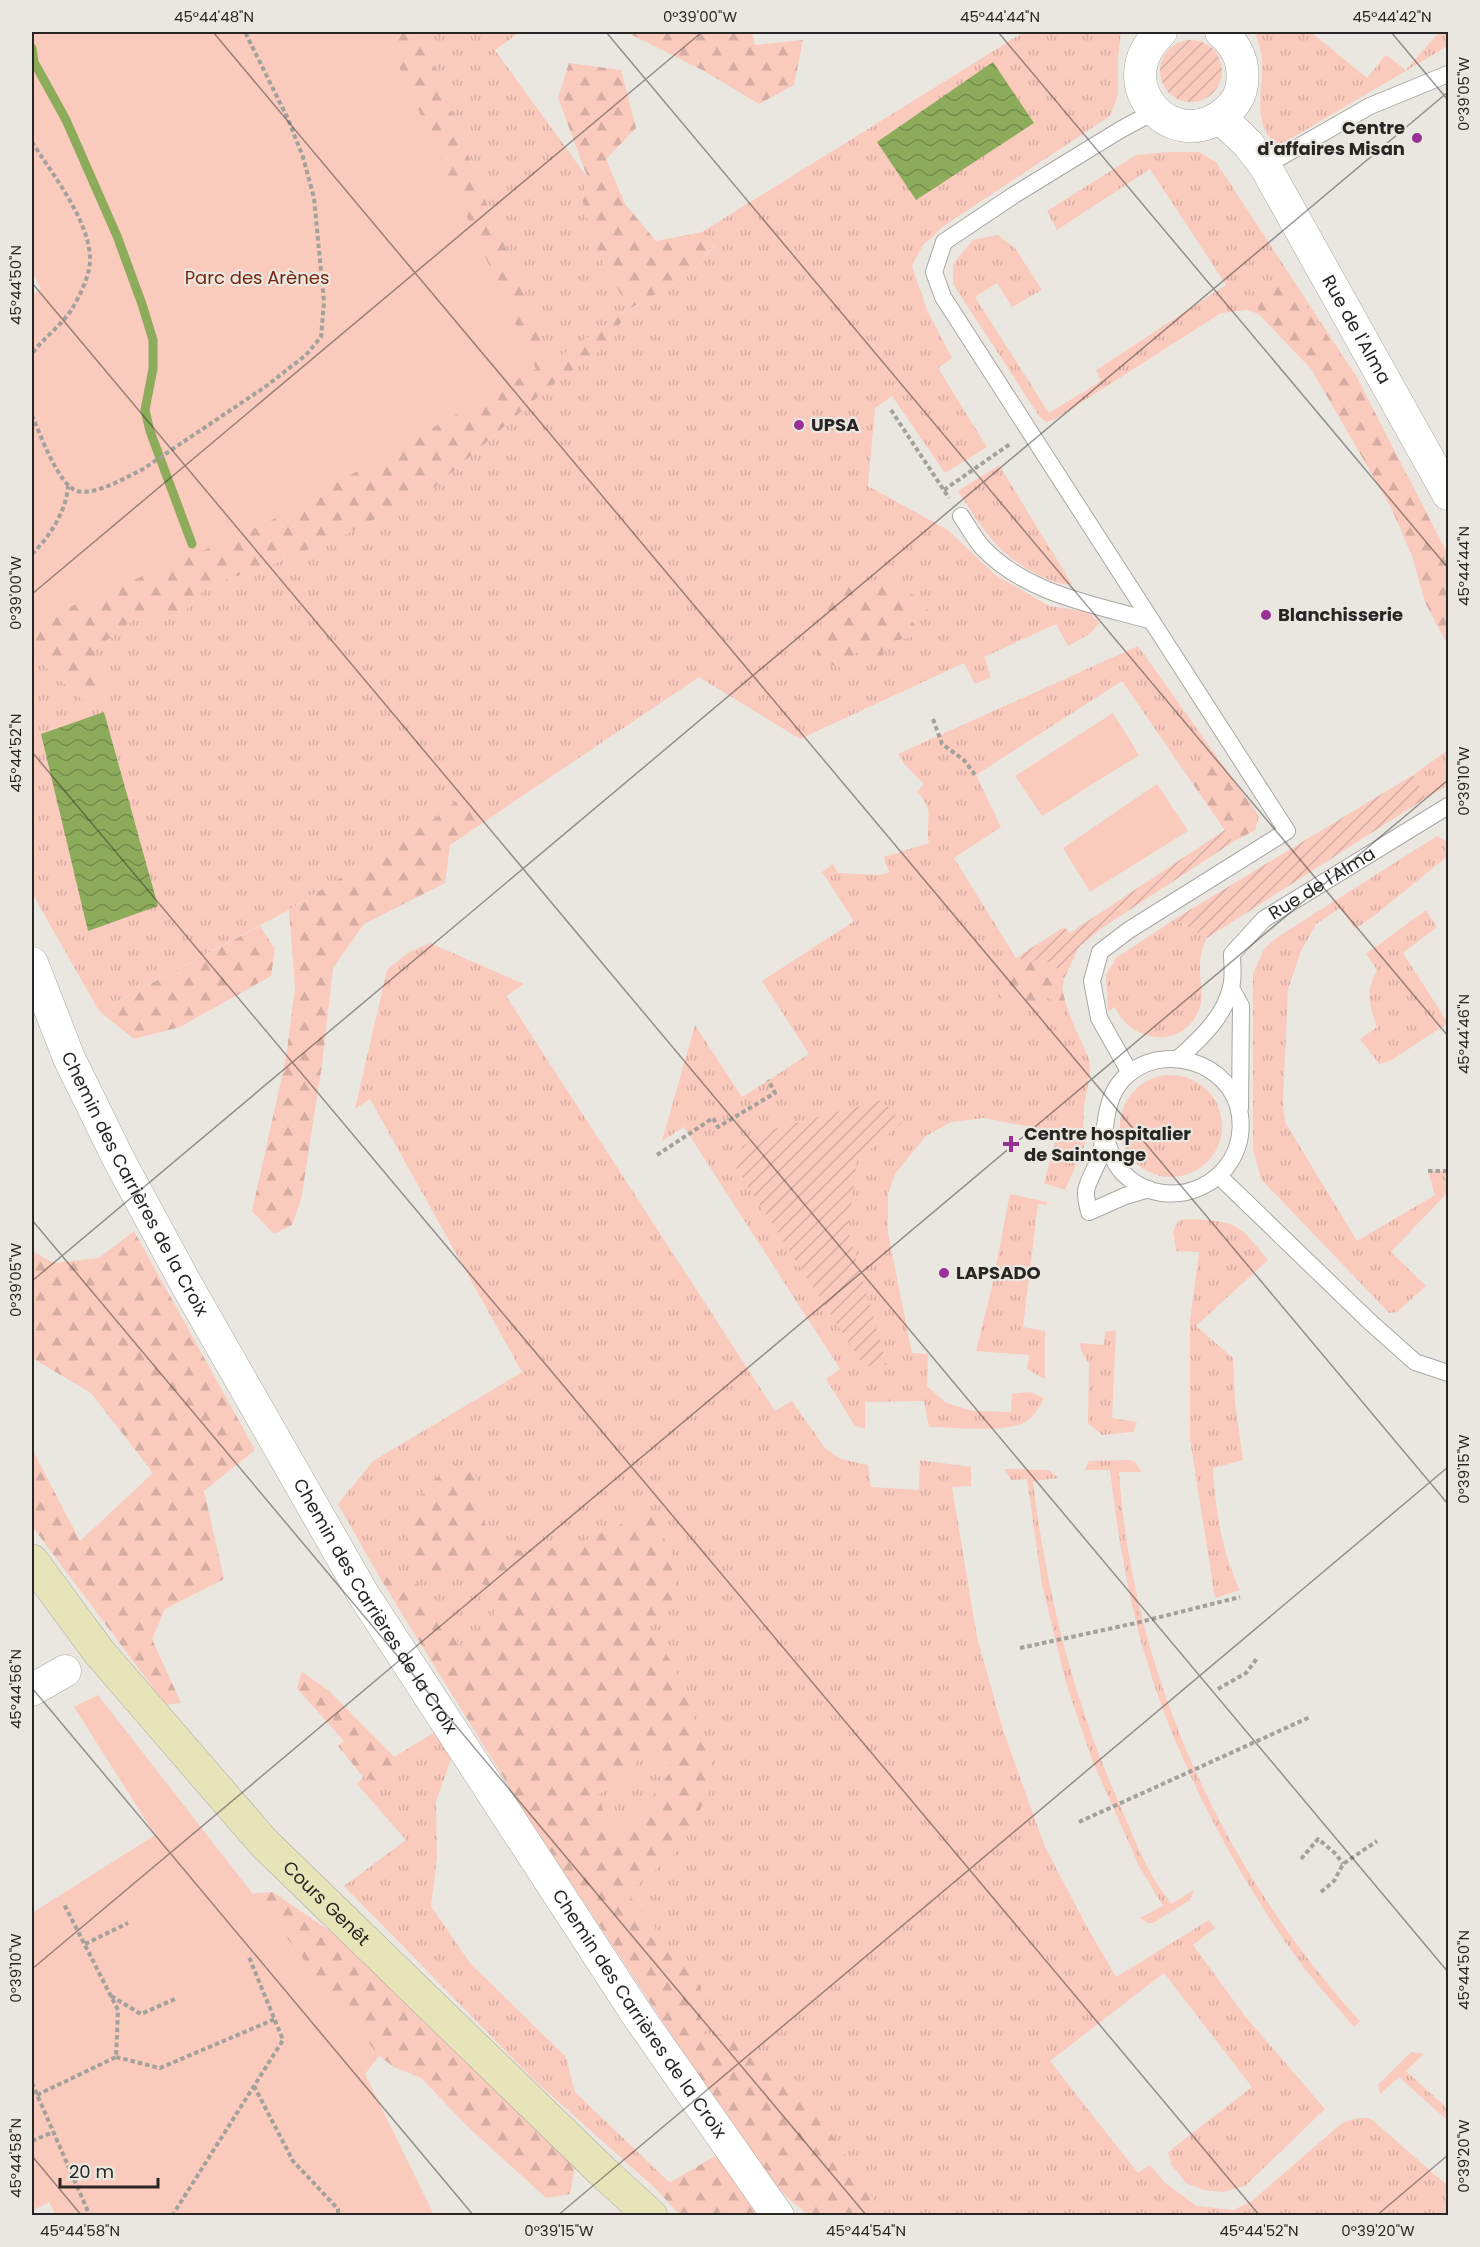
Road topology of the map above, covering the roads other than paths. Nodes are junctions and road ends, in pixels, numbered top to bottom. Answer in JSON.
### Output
{"nodes":[{"id":1,"x":1161,"y":32,"type":"edge"},
{"id":2,"x":1221,"y":32,"type":"edge"},
{"id":3,"x":1449,"y":74,"type":"edge"},
{"id":4,"x":1155,"y":111,"type":"junction"},
{"id":5,"x":1220,"y":117,"type":"junction"},
{"id":6,"x":1265,"y":166,"type":"junction"},
{"id":7,"x":1449,"y":494,"type":"edge"},
{"id":8,"x":961,"y":516,"type":"road end"},
{"id":9,"x":1149,"y":620,"type":"junction"},
{"id":10,"x":1449,"y":806,"type":"edge"},
{"id":11,"x":32,"y":963,"type":"edge"},
{"id":12,"x":1231,"y":988,"type":"junction"},
{"id":13,"x":1179,"y":1058,"type":"junction"},
{"id":14,"x":1130,"y":1073,"type":"junction"},
{"id":15,"x":1240,"y":1115,"type":"junction"},
{"id":16,"x":1105,"y":1135,"type":"junction"},
{"id":17,"x":1218,"y":1176,"type":"junction"},
{"id":18,"x":1149,"y":1189,"type":"junction"},
{"id":19,"x":1449,"y":1373,"type":"edge"},
{"id":20,"x":32,"y":1561,"type":"edge"},
{"id":21,"x":65,"y":1671,"type":"dead end"},
{"id":22,"x":32,"y":1690,"type":"edge"},
{"id":23,"x":651,"y":2216,"type":"edge"},
{"id":24,"x":778,"y":2216,"type":"edge"}],
"edges":[{"from":1,"to":4,"type":"street"},
{"from":2,"to":5,"type":"street"},
{"from":3,"to":6,"type":"lane"},
{"from":4,"to":5,"type":"street"},
{"from":4,"to":9,"type":"lane"},
{"from":5,"to":6,"type":"street","name":"Rue de l'Alma"},
{"from":6,"to":7,"type":"street","name":"Rue de l'Alma"},
{"from":8,"to":9,"type":"lane"},
{"from":9,"to":14,"type":"lane"},
{"from":10,"to":12,"type":"lane","name":"Rue de l'Alma"},
{"from":11,"to":24,"type":"street","name":"Chemin des Carrières de la Croix"},
{"from":12,"to":13,"type":"lane"},
{"from":12,"to":15,"type":"lane"},
{"from":13,"to":14,"type":"lane"},
{"from":13,"to":15,"type":"lane"},
{"from":14,"to":16,"type":"lane"},
{"from":15,"to":17,"type":"lane"},
{"from":16,"to":18,"type":"lane"},
{"from":16,"to":18,"type":"lane"},
{"from":17,"to":18,"type":"lane"},
{"from":17,"to":19,"type":"lane"},
{"from":20,"to":23,"type":"main road","name":"Cours Genêt"},
{"from":21,"to":22,"type":"street"}]}
